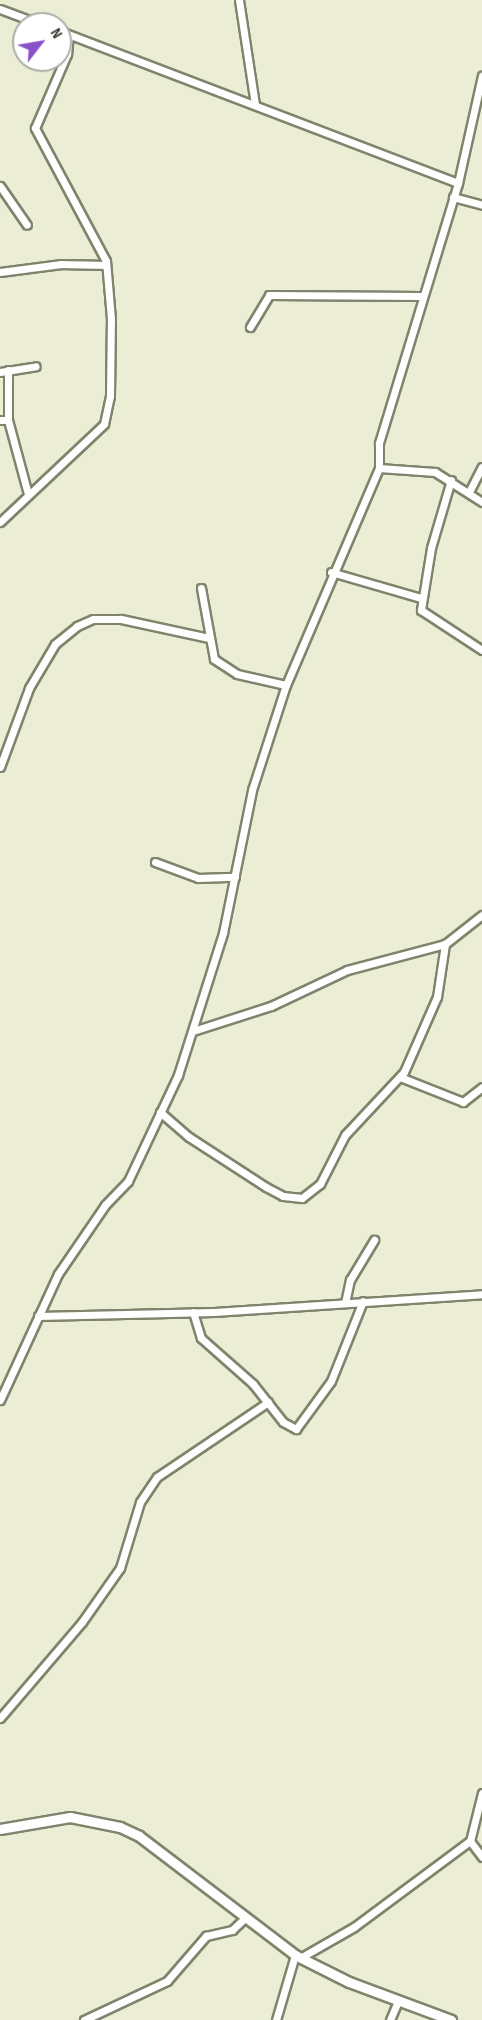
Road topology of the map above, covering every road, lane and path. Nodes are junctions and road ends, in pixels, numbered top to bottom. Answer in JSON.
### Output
{"nodes":[{"id":1,"x":239,"y":0,"type":"edge"},
{"id":2,"x":72,"y":36,"type":"edge"},
{"id":3,"x":59,"y":72,"type":"edge"},
{"id":4,"x":482,"y":76,"type":"edge"},
{"id":5,"x":255,"y":105,"type":"junction"},
{"id":6,"x":458,"y":183,"type":"junction"},
{"id":7,"x":0,"y":186,"type":"edge"},
{"id":8,"x":453,"y":197,"type":"junction"},
{"id":9,"x":482,"y":206,"type":"edge"},
{"id":10,"x":27,"y":225,"type":"dead end"},
{"id":11,"x":106,"y":265,"type":"junction"},
{"id":12,"x":0,"y":272,"type":"edge"},
{"id":13,"x":421,"y":297,"type":"junction"},
{"id":14,"x":250,"y":327,"type":"dead end"},
{"id":15,"x":36,"y":366,"type":"dead end"},
{"id":16,"x":8,"y":370,"type":"junction"},
{"id":17,"x":0,"y":372,"type":"edge"},
{"id":18,"x":4,"y":420,"type":"edge"},
{"id":19,"x":482,"y":467,"type":"edge"},
{"id":20,"x":379,"y":468,"type":"junction"},
{"id":21,"x":451,"y":480,"type":"junction"},
{"id":22,"x":469,"y":492,"type":"junction"},
{"id":23,"x":28,"y":494,"type":"junction"},
{"id":24,"x":482,"y":502,"type":"edge"},
{"id":25,"x":0,"y":522,"type":"edge"},
{"id":26,"x":331,"y":572,"type":"junction"},
{"id":27,"x":201,"y":588,"type":"dead end"},
{"id":28,"x":422,"y":598,"type":"junction"},
{"id":29,"x":209,"y":638,"type":"junction"},
{"id":30,"x":482,"y":650,"type":"edge"},
{"id":31,"x":286,"y":685,"type":"junction"},
{"id":32,"x":0,"y":767,"type":"edge"},
{"id":33,"x":155,"y":862,"type":"dead end"},
{"id":34,"x":235,"y":877,"type":"junction"},
{"id":35,"x":482,"y":915,"type":"edge"},
{"id":36,"x":445,"y":944,"type":"junction"},
{"id":37,"x":193,"y":1031,"type":"junction"},
{"id":38,"x":400,"y":1077,"type":"junction"},
{"id":39,"x":482,"y":1086,"type":"edge"},
{"id":40,"x":160,"y":1112,"type":"junction"},
{"id":41,"x":374,"y":1240,"type":"dead end"},
{"id":42,"x":482,"y":1294,"type":"edge"},
{"id":43,"x":363,"y":1301,"type":"junction"},
{"id":44,"x":345,"y":1303,"type":"junction"},
{"id":45,"x":193,"y":1312,"type":"junction"},
{"id":46,"x":38,"y":1316,"type":"junction"},
{"id":47,"x":0,"y":1400,"type":"edge"},
{"id":48,"x":268,"y":1402,"type":"junction"},
{"id":49,"x":0,"y":1718,"type":"edge"},
{"id":50,"x":482,"y":1793,"type":"edge"},
{"id":51,"x":0,"y":1829,"type":"edge"},
{"id":52,"x":470,"y":1841,"type":"junction"},
{"id":53,"x":482,"y":1857,"type":"edge"},
{"id":54,"x":245,"y":1918,"type":"junction"},
{"id":55,"x":298,"y":1957,"type":"junction"},
{"id":56,"x":398,"y":2001,"type":"junction"},
{"id":57,"x":84,"y":2020,"type":"edge"},
{"id":58,"x":276,"y":2020,"type":"edge"},
{"id":59,"x":390,"y":2020,"type":"edge"},
{"id":60,"x":451,"y":2020,"type":"edge"}],
"edges":[{"from":1,"to":5,"type":"street"},
{"from":2,"to":5,"type":"street"},
{"from":3,"to":11,"type":"street"},
{"from":4,"to":6,"type":"street"},
{"from":5,"to":6,"type":"street"},
{"from":6,"to":8,"type":"street"},
{"from":7,"to":10,"type":"street"},
{"from":8,"to":9,"type":"street"},
{"from":8,"to":13,"type":"street"},
{"from":11,"to":12,"type":"street"},
{"from":11,"to":23,"type":"street"},
{"from":13,"to":14,"type":"street"},
{"from":13,"to":20,"type":"street"},
{"from":15,"to":16,"type":"street"},
{"from":16,"to":17,"type":"street"},
{"from":16,"to":18,"type":"street"},
{"from":18,"to":23,"type":"street"},
{"from":19,"to":22,"type":"street"},
{"from":20,"to":21,"type":"street"},
{"from":20,"to":26,"type":"street"},
{"from":21,"to":22,"type":"street"},
{"from":21,"to":28,"type":"street"},
{"from":22,"to":24,"type":"street"},
{"from":23,"to":25,"type":"street"},
{"from":26,"to":28,"type":"street"},
{"from":26,"to":31,"type":"street"},
{"from":27,"to":29,"type":"street"},
{"from":28,"to":30,"type":"street"},
{"from":29,"to":31,"type":"street"},
{"from":29,"to":32,"type":"street"},
{"from":31,"to":34,"type":"street"},
{"from":33,"to":34,"type":"street"},
{"from":34,"to":37,"type":"street"},
{"from":35,"to":36,"type":"street"},
{"from":36,"to":37,"type":"street"},
{"from":36,"to":38,"type":"street"},
{"from":37,"to":40,"type":"street"},
{"from":38,"to":39,"type":"street"},
{"from":38,"to":40,"type":"street"},
{"from":40,"to":46,"type":"street"},
{"from":41,"to":44,"type":"street"},
{"from":42,"to":43,"type":"street"},
{"from":43,"to":44,"type":"street"},
{"from":43,"to":48,"type":"street"},
{"from":44,"to":45,"type":"street"},
{"from":45,"to":46,"type":"street"},
{"from":45,"to":48,"type":"street"},
{"from":46,"to":47,"type":"street"},
{"from":48,"to":49,"type":"street"},
{"from":50,"to":52,"type":"street"},
{"from":51,"to":54,"type":"main road"},
{"from":52,"to":53,"type":"street"},
{"from":52,"to":55,"type":"street"},
{"from":54,"to":55,"type":"main road"},
{"from":54,"to":57,"type":"street"},
{"from":55,"to":56,"type":"main road"},
{"from":55,"to":58,"type":"street"},
{"from":56,"to":59,"type":"street"},
{"from":56,"to":60,"type":"main road"}]}
